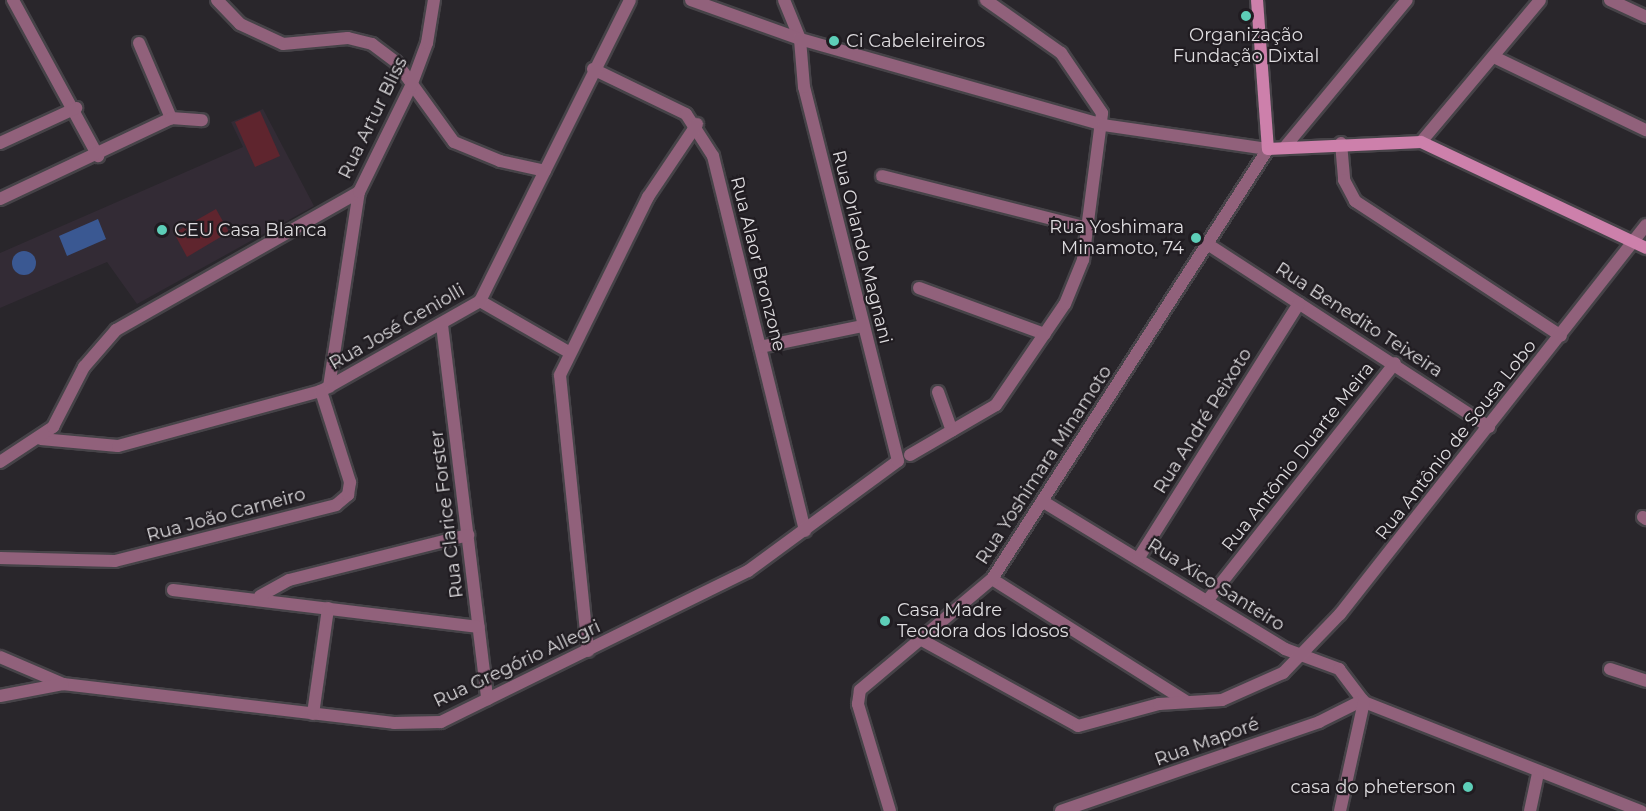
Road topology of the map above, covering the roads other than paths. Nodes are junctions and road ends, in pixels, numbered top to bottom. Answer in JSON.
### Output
{"nodes":[{"id":1,"x":13,"y":0,"type":"edge"},
{"id":2,"x":217,"y":0,"type":"edge"},
{"id":3,"x":434,"y":0,"type":"edge"},
{"id":4,"x":630,"y":0,"type":"edge"},
{"id":5,"x":691,"y":0,"type":"edge"},
{"id":6,"x":784,"y":0,"type":"edge"},
{"id":7,"x":986,"y":0,"type":"edge"},
{"id":8,"x":1249,"y":0,"type":"edge"},
{"id":9,"x":1407,"y":0,"type":"edge"},
{"id":10,"x":1540,"y":0,"type":"edge"},
{"id":11,"x":1610,"y":0,"type":"edge"},
{"id":12,"x":1258,"y":6,"type":"edge"},
{"id":13,"x":1646,"y":18,"type":"edge"},
{"id":14,"x":800,"y":39,"type":"junction"},
{"id":15,"x":139,"y":43,"type":"dead end"},
{"id":16,"x":1494,"y":57,"type":"junction"},
{"id":17,"x":593,"y":69,"type":"junction"},
{"id":18,"x":411,"y":86,"type":"junction"},
{"id":19,"x":76,"y":108,"type":"junction"},
{"id":20,"x":171,"y":118,"type":"junction"},
{"id":21,"x":202,"y":120,"type":"dead end"},
{"id":22,"x":697,"y":124,"type":"junction"},
{"id":23,"x":1103,"y":125,"type":"junction"},
{"id":24,"x":1646,"y":129,"type":"edge"},
{"id":25,"x":1421,"y":142,"type":"junction"},
{"id":26,"x":0,"y":143,"type":"edge"},
{"id":27,"x":1341,"y":143,"type":"junction"},
{"id":28,"x":1284,"y":148,"type":"junction"},
{"id":29,"x":1268,"y":149,"type":"junction"},
{"id":30,"x":98,"y":156,"type":"junction"},
{"id":31,"x":545,"y":171,"type":"junction"},
{"id":32,"x":882,"y":176,"type":"dead end"},
{"id":33,"x":359,"y":192,"type":"junction"},
{"id":34,"x":0,"y":199,"type":"edge"},
{"id":35,"x":1646,"y":225,"type":"edge"},
{"id":36,"x":1088,"y":228,"type":"junction"},
{"id":37,"x":1209,"y":245,"type":"junction"},
{"id":38,"x":1641,"y":245,"type":"edge"},
{"id":39,"x":919,"y":288,"type":"dead end"},
{"id":40,"x":480,"y":301,"type":"junction"},
{"id":41,"x":1299,"y":303,"type":"junction"},
{"id":42,"x":442,"y":325,"type":"junction"},
{"id":43,"x":862,"y":326,"type":"junction"},
{"id":44,"x":1045,"y":334,"type":"junction"},
{"id":45,"x":1562,"y":336,"type":"junction"},
{"id":46,"x":760,"y":347,"type":"junction"},
{"id":47,"x":567,"y":351,"type":"junction"},
{"id":48,"x":1395,"y":363,"type":"junction"},
{"id":49,"x":325,"y":389,"type":"junction"},
{"id":50,"x":938,"y":392,"type":"dead end"},
{"id":51,"x":1489,"y":427,"type":"junction"},
{"id":52,"x":952,"y":431,"type":"junction"},
{"id":53,"x":41,"y":439,"type":"junction"},
{"id":54,"x":904,"y":458,"type":"junction"},
{"id":55,"x":0,"y":462,"type":"edge"},
{"id":56,"x":1042,"y":501,"type":"junction"},
{"id":57,"x":805,"y":531,"type":"junction"},
{"id":58,"x":468,"y":535,"type":"junction"},
{"id":59,"x":0,"y":558,"type":"edge"},
{"id":60,"x":1138,"y":558,"type":"junction"},
{"id":61,"x":992,"y":579,"type":"junction"},
{"id":62,"x":173,"y":590,"type":"dead end"},
{"id":63,"x":260,"y":596,"type":"junction"},
{"id":64,"x":1207,"y":601,"type":"junction"},
{"id":65,"x":328,"y":608,"type":"junction"},
{"id":66,"x":479,"y":627,"type":"junction"},
{"id":67,"x":920,"y":639,"type":"junction"},
{"id":68,"x":588,"y":651,"type":"junction"},
{"id":69,"x":0,"y":657,"type":"edge"},
{"id":70,"x":1302,"y":658,"type":"junction"},
{"id":71,"x":1610,"y":669,"type":"dead end"},
{"id":72,"x":1646,"y":681,"type":"edge"},
{"id":73,"x":63,"y":684,"type":"junction"},
{"id":74,"x":0,"y":696,"type":"edge"},
{"id":75,"x":487,"y":699,"type":"junction"},
{"id":76,"x":1186,"y":701,"type":"junction"},
{"id":77,"x":1363,"y":701,"type":"junction"},
{"id":78,"x":314,"y":714,"type":"junction"},
{"id":79,"x":1538,"y":774,"type":"junction"},
{"id":80,"x":890,"y":811,"type":"edge"},
{"id":81,"x":1061,"y":811,"type":"edge"},
{"id":82,"x":1340,"y":811,"type":"edge"},
{"id":83,"x":1530,"y":811,"type":"edge"},
{"id":84,"x":1641,"y":811,"type":"edge"}],
"edges":[{"from":1,"to":19,"type":"street"},
{"from":2,"to":18,"type":"street"},
{"from":3,"to":18,"type":"street","name":"Rua Artur Bliss"},
{"from":4,"to":17,"type":"street","name":"Rua José Geniolli"},
{"from":5,"to":14,"type":"street"},
{"from":6,"to":14,"type":"street","name":"Rua Orlando Magnani"},
{"from":7,"to":23,"type":"street"},
{"from":8,"to":12,"type":"street"},
{"from":9,"to":28,"type":"street"},
{"from":10,"to":16,"type":"street"},
{"from":11,"to":13,"type":"street"},
{"from":12,"to":29,"type":"main road"},
{"from":14,"to":23,"type":"street"},
{"from":14,"to":43,"type":"street","name":"Rua Orlando Magnani"},
{"from":15,"to":20,"type":"street"},
{"from":16,"to":24,"type":"street"},
{"from":16,"to":25,"type":"street"},
{"from":17,"to":22,"type":"street","name":"Rua Alaor Bronzone"},
{"from":17,"to":31,"type":"street","name":"Rua José Geniolli"},
{"from":18,"to":31,"type":"street"},
{"from":18,"to":33,"type":"street","name":"Rua Artur Bliss"},
{"from":19,"to":26,"type":"street"},
{"from":19,"to":30,"type":"street"},
{"from":20,"to":21,"type":"street"},
{"from":20,"to":30,"type":"street"},
{"from":22,"to":46,"type":"street","name":"Rua Alaor Bronzone"},
{"from":22,"to":47,"type":"street"},
{"from":23,"to":29,"type":"street"},
{"from":23,"to":36,"type":"street","name":"Rua Gregório Allegri"},
{"from":25,"to":27,"type":"main road"},
{"from":25,"to":38,"type":"main road"},
{"from":27,"to":28,"type":"main road"},
{"from":27,"to":45,"type":"street"},
{"from":28,"to":29,"type":"main road"},
{"from":29,"to":37,"type":"street","name":"Rua Yoshimara Minamoto"},
{"from":30,"to":34,"type":"street"},
{"from":31,"to":40,"type":"street","name":"Rua José Geniolli"},
{"from":32,"to":36,"type":"street"},
{"from":33,"to":49,"type":"street"},
{"from":33,"to":53,"type":"street","name":"Rua Artur Bliss"},
{"from":35,"to":38,"type":"street","name":"Rua Antônio de Sousa Lobo"},
{"from":36,"to":44,"type":"street","name":"Rua Gregório Allegri"},
{"from":37,"to":41,"type":"street","name":"Rua Benedito Teixeira"},
{"from":37,"to":56,"type":"street","name":"Rua Yoshimara Minamoto"},
{"from":38,"to":45,"type":"street","name":"Rua Antônio de Sousa Lobo"},
{"from":39,"to":44,"type":"street"},
{"from":40,"to":42,"type":"street","name":"Rua José Geniolli"},
{"from":40,"to":47,"type":"street"},
{"from":41,"to":48,"type":"street","name":"Rua Benedito Teixeira"},
{"from":41,"to":60,"type":"street","name":"Rua André Peixoto"},
{"from":42,"to":49,"type":"street","name":"Rua José Geniolli"},
{"from":42,"to":58,"type":"street","name":"Rua Clarice Forster"},
{"from":43,"to":46,"type":"street"},
{"from":43,"to":54,"type":"street","name":"Rua Orlando Magnani"},
{"from":44,"to":52,"type":"street","name":"Rua Gregório Allegri"},
{"from":45,"to":51,"type":"street","name":"Rua Antônio de Sousa Lobo"},
{"from":46,"to":57,"type":"street","name":"Rua Alaor Bronzone"},
{"from":47,"to":68,"type":"street"},
{"from":48,"to":51,"type":"street","name":"Rua Benedito Teixeira"},
{"from":48,"to":64,"type":"street","name":"Rua Antônio Duarte Meira"},
{"from":49,"to":53,"type":"street","name":"Rua José Geniolli"},
{"from":49,"to":59,"type":"street","name":"Rua João Carneiro"},
{"from":50,"to":52,"type":"street"},
{"from":51,"to":70,"type":"street","name":"Rua Antônio de Sousa Lobo"},
{"from":52,"to":54,"type":"street","name":"Rua Gregório Allegri"},
{"from":53,"to":55,"type":"street","name":"Rua Artur Bliss"},
{"from":54,"to":57,"type":"street","name":"Rua Gregório Allegri"},
{"from":56,"to":60,"type":"street","name":"Rua Xico Santeiro"},
{"from":56,"to":61,"type":"street","name":"Rua Yoshimara Minamoto"},
{"from":57,"to":68,"type":"street","name":"Rua Gregório Allegri"},
{"from":58,"to":63,"type":"street"},
{"from":58,"to":66,"type":"street","name":"Rua Clarice Forster"},
{"from":60,"to":64,"type":"street","name":"Rua Xico Santeiro"},
{"from":61,"to":67,"type":"street","name":"Rua Yoshimara Minamoto"},
{"from":61,"to":76,"type":"street"},
{"from":62,"to":63,"type":"street"},
{"from":63,"to":65,"type":"street"},
{"from":64,"to":70,"type":"street","name":"Rua Xico Santeiro"},
{"from":65,"to":66,"type":"street"},
{"from":65,"to":78,"type":"street"},
{"from":66,"to":75,"type":"street","name":"Rua Clarice Forster"},
{"from":67,"to":76,"type":"street"},
{"from":67,"to":80,"type":"street","name":"Rua Yoshimara Minamoto"},
{"from":68,"to":75,"type":"street","name":"Rua Gregório Allegri"},
{"from":69,"to":73,"type":"street","name":"Rua Gregório Allegri"},
{"from":70,"to":76,"type":"street"},
{"from":70,"to":77,"type":"street","name":"Rua Xico Santeiro"},
{"from":71,"to":72,"type":"street"},
{"from":73,"to":74,"type":"street"},
{"from":73,"to":78,"type":"street","name":"Rua Gregório Allegri"},
{"from":75,"to":78,"type":"street","name":"Rua Gregório Allegri"},
{"from":77,"to":79,"type":"street"},
{"from":77,"to":81,"type":"street","name":"Rua Maporé"},
{"from":77,"to":82,"type":"street"},
{"from":79,"to":83,"type":"street"},
{"from":79,"to":84,"type":"street"}]}
